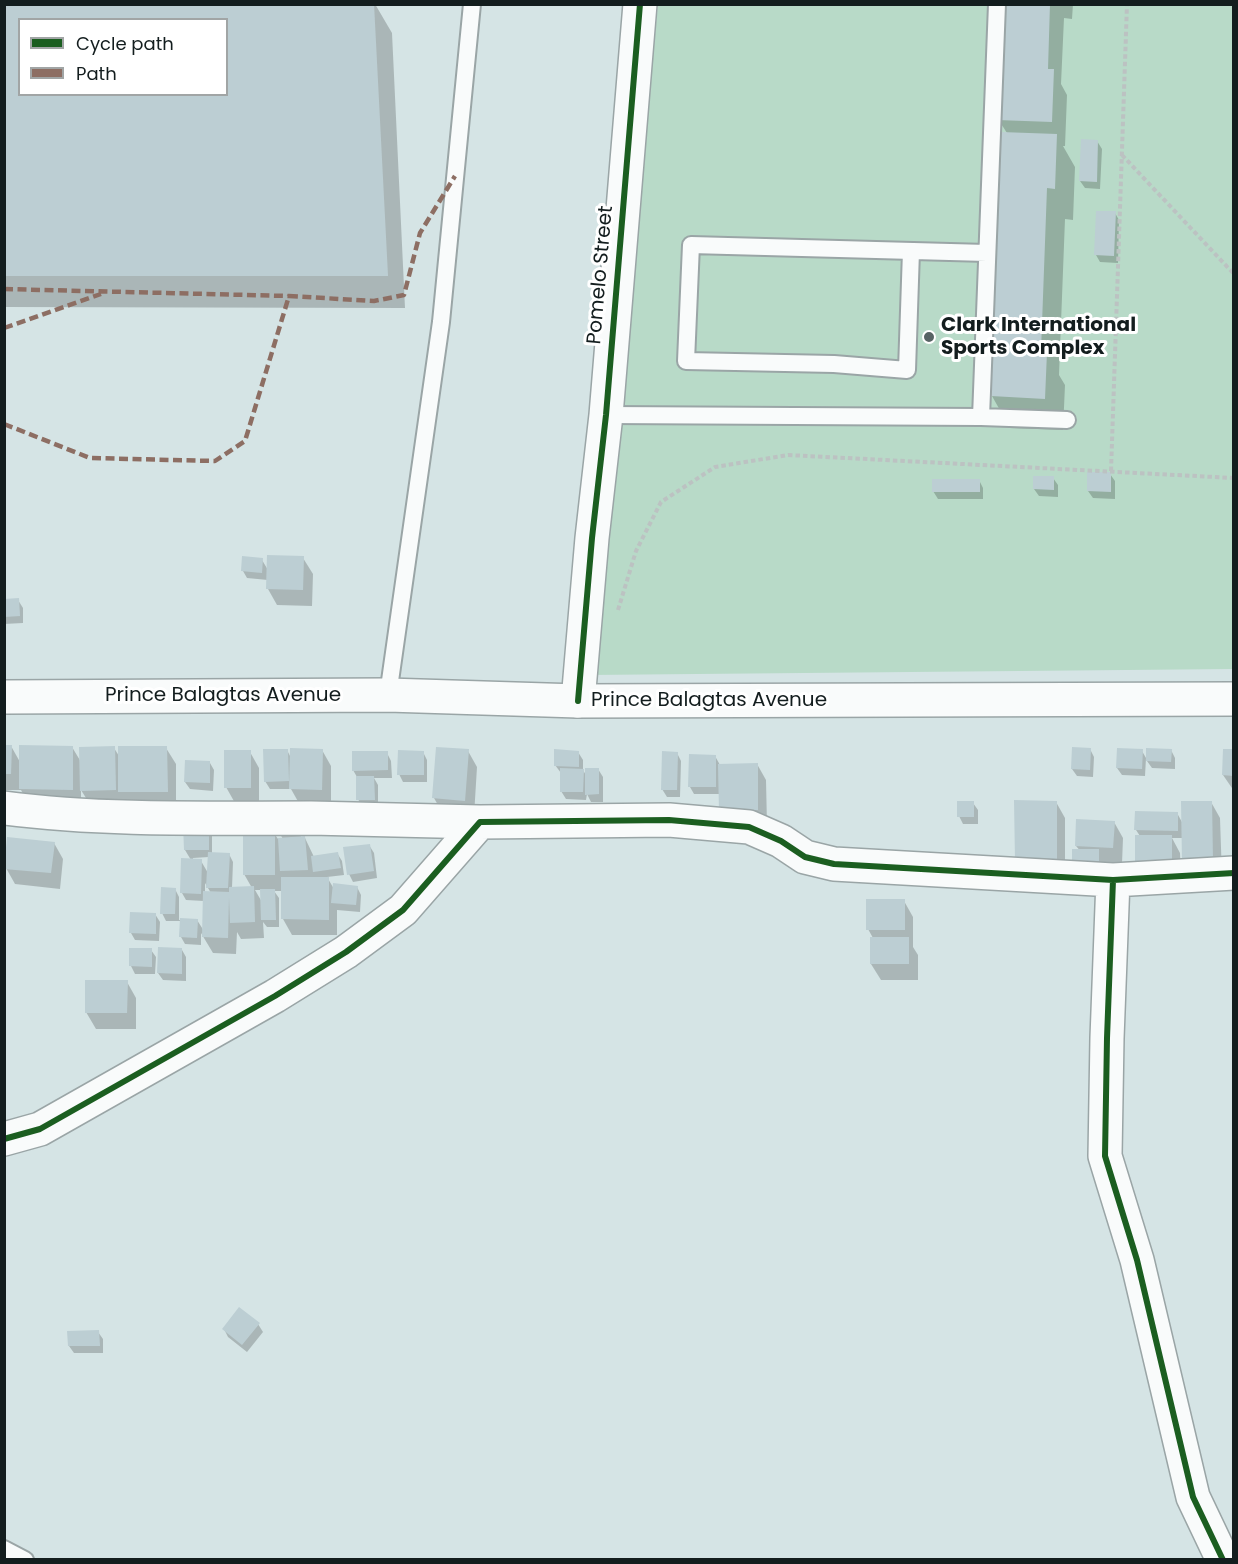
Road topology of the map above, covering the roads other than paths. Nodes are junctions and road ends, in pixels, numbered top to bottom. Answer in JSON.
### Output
{"nodes":[{"id":1,"x":472,"y":4,"type":"edge"},
{"id":2,"x":640,"y":4,"type":"edge"},
{"id":3,"x":997,"y":4,"type":"edge"},
{"id":4,"x":911,"y":251,"type":"junction"},
{"id":5,"x":987,"y":253,"type":"junction"},
{"id":6,"x":606,"y":415,"type":"junction"},
{"id":7,"x":981,"y":417,"type":"junction"},
{"id":8,"x":1067,"y":420,"type":"dead end"},
{"id":9,"x":388,"y":695,"type":"junction"},
{"id":10,"x":4,"y":697,"type":"edge"},
{"id":11,"x":1233,"y":699,"type":"edge"},
{"id":12,"x":578,"y":701,"type":"junction"},
{"id":13,"x":4,"y":808,"type":"edge"},
{"id":14,"x":480,"y":822,"type":"junction"},
{"id":15,"x":1233,"y":873,"type":"edge"},
{"id":16,"x":1113,"y":880,"type":"junction"},
{"id":17,"x":4,"y":1139,"type":"edge"},
{"id":18,"x":4,"y":1549,"type":"edge"},
{"id":19,"x":25,"y":1560,"type":"edge"},
{"id":20,"x":1223,"y":1560,"type":"edge"}],
"edges":[{"from":1,"to":9,"type":"lane"},
{"from":2,"to":6,"type":"street","name":"Pomelo Street"},
{"from":3,"to":5,"type":"lane"},
{"from":4,"to":4,"type":"lane"},
{"from":4,"to":5,"type":"lane"},
{"from":5,"to":7,"type":"lane"},
{"from":6,"to":7,"type":"lane"},
{"from":6,"to":12,"type":"street","name":"Pomelo Street"},
{"from":7,"to":8,"type":"lane"},
{"from":9,"to":10,"type":"street","name":"Prince Balagtas Avenue"},
{"from":9,"to":12,"type":"street","name":"Prince Balagtas Avenue"},
{"from":11,"to":12,"type":"street","name":"Prince Balagtas Avenue"},
{"from":13,"to":14,"type":"street"},
{"from":14,"to":16,"type":"street"},
{"from":14,"to":17,"type":"street"},
{"from":15,"to":16,"type":"street"},
{"from":16,"to":20,"type":"street"},
{"from":18,"to":19,"type":"lane"}]}
